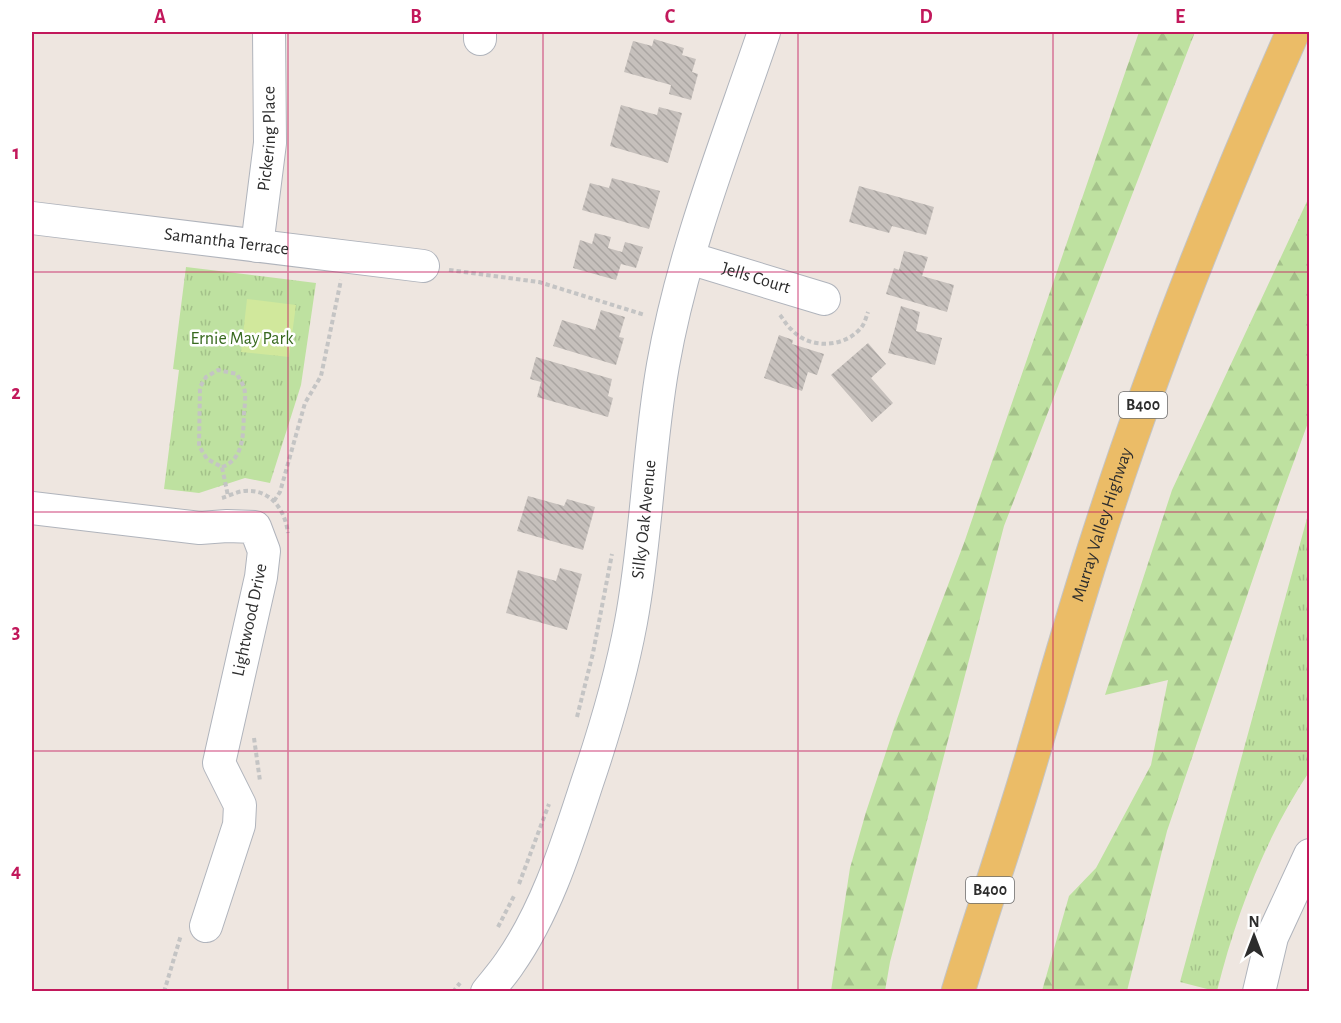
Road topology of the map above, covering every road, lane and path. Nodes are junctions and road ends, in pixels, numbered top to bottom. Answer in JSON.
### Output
{"nodes":[{"id":1,"x":269,"y":32,"type":"edge"},
{"id":2,"x":765,"y":32,"type":"edge"},
{"id":3,"x":1293,"y":32,"type":"edge"},
{"id":4,"x":32,"y":218,"type":"edge"},
{"id":5,"x":257,"y":246,"type":"junction"},
{"id":6,"x":346,"y":256,"type":"junction"},
{"id":7,"x":689,"y":258,"type":"junction"},
{"id":8,"x":423,"y":266,"type":"joint"},
{"id":9,"x":824,"y":299,"type":"dead end"},
{"id":10,"x":776,"y":310,"type":"dead end"},
{"id":11,"x":661,"y":312,"type":"junction"},
{"id":12,"x":868,"y":312,"type":"dead end"},
{"id":13,"x":645,"y":325,"type":"dead end"},
{"id":14,"x":222,"y":467,"type":"junction"},
{"id":15,"x":228,"y":496,"type":"junction"},
{"id":16,"x":213,"y":500,"type":"dead end"},
{"id":17,"x":275,"y":500,"type":"junction"},
{"id":18,"x":32,"y":508,"type":"edge"},
{"id":19,"x":255,"y":527,"type":"junction"},
{"id":20,"x":613,"y":544,"type":"dead end"},
{"id":21,"x":577,"y":719,"type":"dead end"},
{"id":22,"x":1022,"y":789,"type":"junction"},
{"id":23,"x":552,"y":796,"type":"dead end"},
{"id":24,"x":1310,"y":855,"type":"edge"},
{"id":25,"x":206,"y":926,"type":"joint"},
{"id":26,"x":493,"y":936,"type":"dead end"},
{"id":27,"x":476,"y":985,"type":"edge"},
{"id":28,"x":164,"y":992,"type":"edge"},
{"id":29,"x":453,"y":992,"type":"edge"},
{"id":30,"x":958,"y":992,"type":"edge"},
{"id":31,"x":980,"y":992,"type":"edge"},
{"id":32,"x":1258,"y":992,"type":"edge"}],
"edges":[{"from":1,"to":5,"type":"street","name":"Pickering Place"},
{"from":2,"to":7,"type":"street","name":"Silky Oak Avenue"},
{"from":3,"to":22,"type":"main road","name":"Murray Valley Highway","number":"B400"},
{"from":4,"to":5,"type":"street","name":"Samantha Terrace"},
{"from":5,"to":6,"type":"street","name":"Samantha Terrace"},
{"from":6,"to":8,"type":"street","name":"Samantha Terrace"},
{"from":6,"to":17,"type":"path"},
{"from":7,"to":9,"type":"street","name":"Jells Court"},
{"from":7,"to":11,"type":"street","name":"Silky Oak Avenue"},
{"from":8,"to":11,"type":"path"},
{"from":10,"to":12,"type":"path"},
{"from":11,"to":13,"type":"path"},
{"from":11,"to":27,"type":"street","name":"Silky Oak Avenue"},
{"from":14,"to":14,"type":"path"},
{"from":14,"to":15,"type":"path"},
{"from":15,"to":16,"type":"path"},
{"from":15,"to":17,"type":"path"},
{"from":17,"to":19,"type":"path"},
{"from":18,"to":19,"type":"street"},
{"from":19,"to":25,"type":"street","name":"Lightwood Drive"},
{"from":20,"to":21,"type":"path"},
{"from":22,"to":30,"type":"main road","name":"Murray Valley Highway","number":"B400"},
{"from":22,"to":31,"type":"main road","name":"Murray Valley Highway","number":"B400"},
{"from":23,"to":26,"type":"path"},
{"from":24,"to":32,"type":"street"},
{"from":25,"to":28,"type":"path"},
{"from":27,"to":29,"type":"path"}]}
